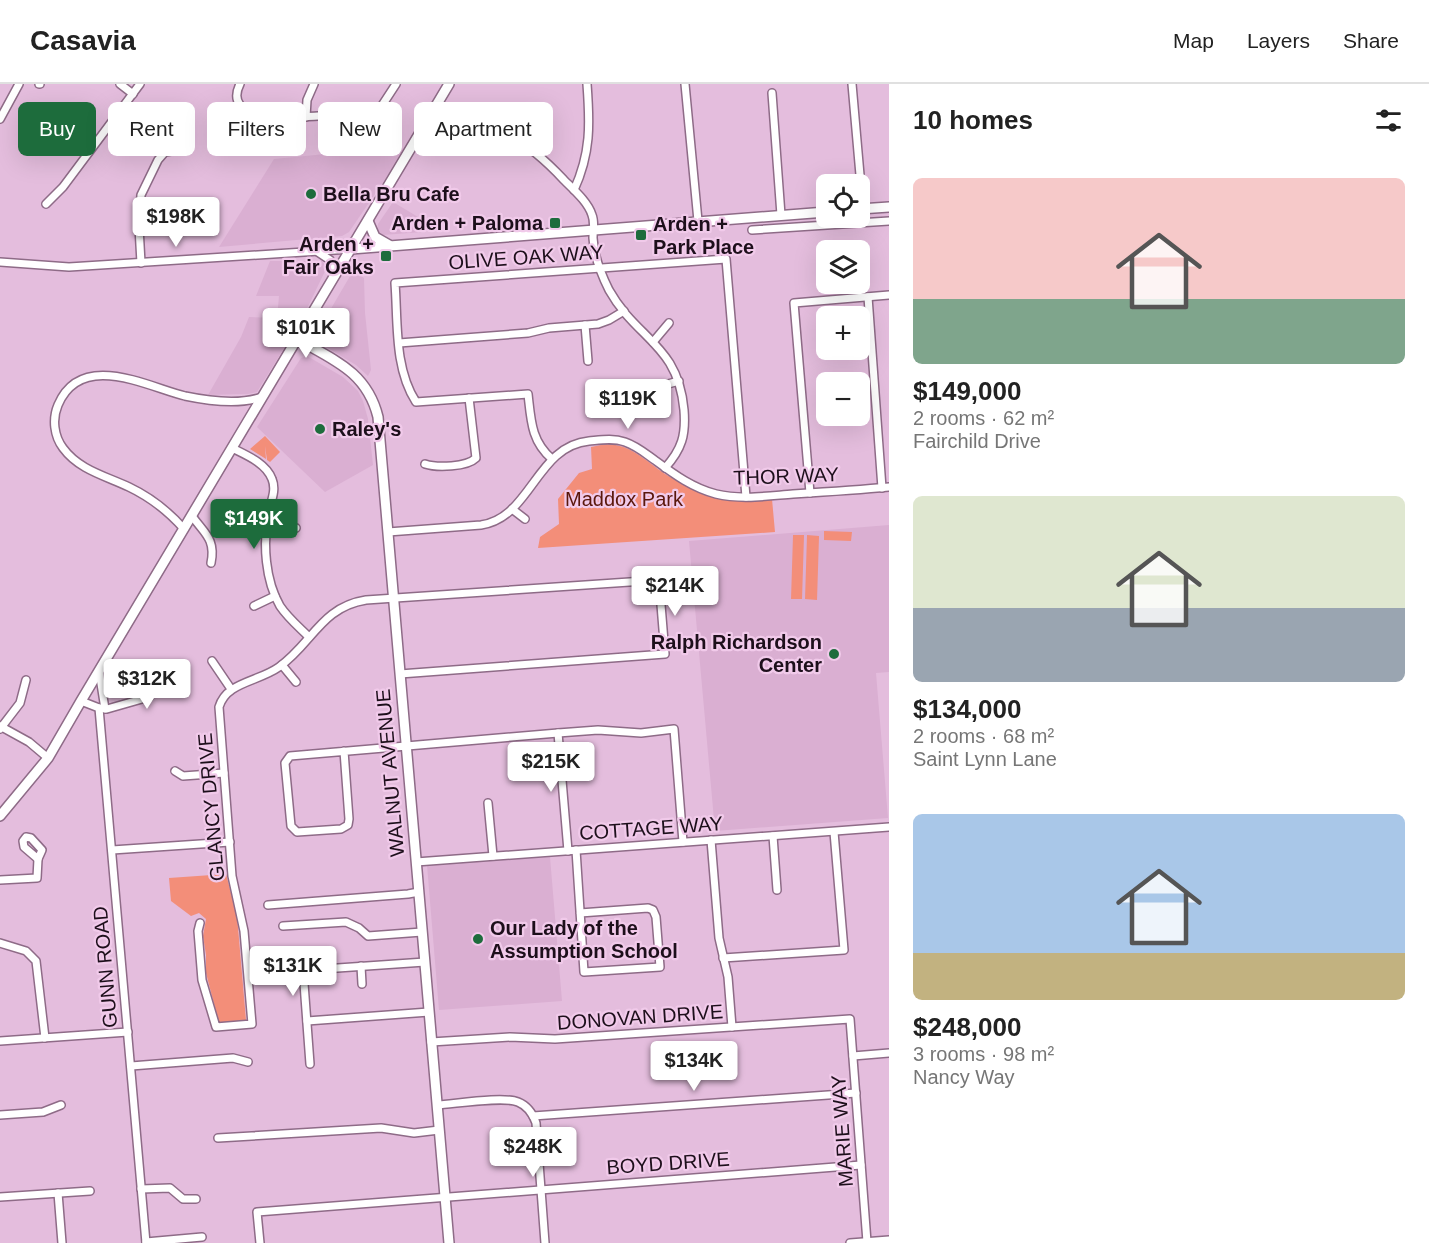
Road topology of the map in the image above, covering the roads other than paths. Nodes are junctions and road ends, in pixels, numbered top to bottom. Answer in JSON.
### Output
{"nodes":[{"id":1,"x":19,"y":84,"type":"edge"},
{"id":2,"x":120,"y":84,"type":"edge"},
{"id":3,"x":140,"y":84,"type":"edge"},
{"id":4,"x":240,"y":84,"type":"edge"},
{"id":5,"x":314,"y":84,"type":"edge"},
{"id":6,"x":396,"y":84,"type":"edge"},
{"id":7,"x":449,"y":84,"type":"edge"},
{"id":8,"x":587,"y":84,"type":"edge"},
{"id":9,"x":685,"y":84,"type":"edge"},
{"id":10,"x":852,"y":84,"type":"edge"},
{"id":11,"x":772,"y":93,"type":"dead end"},
{"id":12,"x":133,"y":94,"type":"junction"},
{"id":13,"x":239,"y":102,"type":"edge"},
{"id":14,"x":438,"y":102,"type":"edge"},
{"id":15,"x":306,"y":117,"type":"joint"},
{"id":16,"x":0,"y":119,"type":"edge"},
{"id":17,"x":414,"y":143,"type":"edge"},
{"id":18,"x":162,"y":156,"type":"edge"},
{"id":19,"x":537,"y":156,"type":"edge"},
{"id":20,"x":858,"y":174,"type":"edge"},
{"id":21,"x":574,"y":190,"type":"junction"},
{"id":22,"x":46,"y":204,"type":"dead end"},
{"id":23,"x":889,"y":207,"type":"edge"},
{"id":24,"x":870,"y":208,"type":"edge"},
{"id":25,"x":816,"y":213,"type":"edge"},
{"id":26,"x":781,"y":215,"type":"junction"},
{"id":27,"x":368,"y":220,"type":"junction"},
{"id":28,"x":698,"y":221,"type":"junction"},
{"id":29,"x":889,"y":221,"type":"edge"},
{"id":30,"x":593,"y":230,"type":"junction"},
{"id":31,"x":752,"y":230,"type":"dead end"},
{"id":32,"x":391,"y":245,"type":"junction"},
{"id":33,"x":351,"y":249,"type":"junction"},
{"id":34,"x":316,"y":251,"type":"junction"},
{"id":35,"x":0,"y":262,"type":"edge"},
{"id":36,"x":141,"y":263,"type":"junction"},
{"id":37,"x":600,"y":269,"type":"junction"},
{"id":38,"x":335,"y":276,"type":"junction"},
{"id":39,"x":889,"y":295,"type":"edge"},
{"id":40,"x":868,"y":297,"type":"junction"},
{"id":41,"x":624,"y":311,"type":"junction"},
{"id":42,"x":669,"y":323,"type":"dead end"},
{"id":43,"x":585,"y":325,"type":"junction"},
{"id":44,"x":297,"y":339,"type":"junction"},
{"id":45,"x":653,"y":342,"type":"junction"},
{"id":46,"x":399,"y":343,"type":"junction"},
{"id":47,"x":588,"y":362,"type":"dead end"},
{"id":48,"x":679,"y":381,"type":"junction"},
{"id":49,"x":657,"y":387,"type":"dead end"},
{"id":50,"x":262,"y":398,"type":"junction"},
{"id":51,"x":469,"y":398,"type":"junction"},
{"id":52,"x":232,"y":448,"type":"junction"},
{"id":53,"x":552,"y":459,"type":"junction"},
{"id":54,"x":425,"y":464,"type":"dead end"},
{"id":55,"x":665,"y":468,"type":"junction"},
{"id":56,"x":886,"y":488,"type":"edge"},
{"id":57,"x":810,"y":493,"type":"junction"},
{"id":58,"x":746,"y":497,"type":"junction"},
{"id":59,"x":513,"y":509,"type":"junction"},
{"id":60,"x":192,"y":516,"type":"junction"},
{"id":61,"x":525,"y":519,"type":"dead end"},
{"id":62,"x":267,"y":524,"type":"junction"},
{"id":63,"x":296,"y":528,"type":"dead end"},
{"id":64,"x":184,"y":529,"type":"junction"},
{"id":65,"x":388,"y":532,"type":"junction"},
{"id":66,"x":211,"y":563,"type":"dead end"},
{"id":67,"x":275,"y":596,"type":"junction"},
{"id":68,"x":394,"y":598,"type":"junction"},
{"id":69,"x":254,"y":606,"type":"dead end"},
{"id":70,"x":309,"y":637,"type":"junction"},
{"id":71,"x":212,"y":662,"type":"dead end"},
{"id":72,"x":282,"y":665,"type":"junction"},
{"id":73,"x":99,"y":671,"type":"junction"},
{"id":74,"x":400,"y":674,"type":"junction"},
{"id":75,"x":145,"y":675,"type":"dead end"},
{"id":76,"x":26,"y":680,"type":"dead end"},
{"id":77,"x":296,"y":682,"type":"dead end"},
{"id":78,"x":231,"y":689,"type":"junction"},
{"id":79,"x":81,"y":701,"type":"junction"},
{"id":80,"x":102,"y":708,"type":"junction"},
{"id":81,"x":1,"y":727,"type":"edge"},
{"id":82,"x":558,"y":733,"type":"junction"},
{"id":83,"x":406,"y":745,"type":"junction"},
{"id":84,"x":344,"y":752,"type":"junction"},
{"id":85,"x":48,"y":758,"type":"junction"},
{"id":86,"x":175,"y":771,"type":"dead end"},
{"id":87,"x":224,"y":773,"type":"junction"},
{"id":88,"x":488,"y":803,"type":"dead end"},
{"id":89,"x":0,"y":816,"type":"edge"},
{"id":90,"x":889,"y":827,"type":"edge"},
{"id":91,"x":834,"y":831,"type":"junction"},
{"id":92,"x":773,"y":836,"type":"junction"},
{"id":93,"x":711,"y":840,"type":"junction"},
{"id":94,"x":230,"y":842,"type":"junction"},
{"id":95,"x":682,"y":842,"type":"junction"},
{"id":96,"x":112,"y":850,"type":"junction"},
{"id":97,"x":572,"y":850,"type":"junction"},
{"id":98,"x":493,"y":856,"type":"junction"},
{"id":99,"x":38,"y":859,"type":"dead end"},
{"id":100,"x":416,"y":862,"type":"junction"},
{"id":101,"x":0,"y":880,"type":"edge"},
{"id":102,"x":777,"y":890,"type":"dead end"},
{"id":103,"x":419,"y":892,"type":"junction"},
{"id":104,"x":268,"y":905,"type":"dead end"},
{"id":105,"x":580,"y":913,"type":"junction"},
{"id":106,"x":200,"y":923,"type":"dead end"},
{"id":107,"x":283,"y":926,"type":"dead end"},
{"id":108,"x":422,"y":933,"type":"junction"},
{"id":109,"x":0,"y":943,"type":"edge"},
{"id":110,"x":723,"y":958,"type":"junction"},
{"id":111,"x":425,"y":962,"type":"junction"},
{"id":112,"x":361,"y":966,"type":"junction"},
{"id":113,"x":303,"y":970,"type":"junction"},
{"id":114,"x":249,"y":974,"type":"junction"},
{"id":115,"x":362,"y":984,"type":"dead end"},
{"id":116,"x":429,"y":1012,"type":"junction"},
{"id":117,"x":850,"y":1019,"type":"joint"},
{"id":118,"x":307,"y":1021,"type":"junction"},
{"id":119,"x":732,"y":1027,"type":"junction"},
{"id":120,"x":128,"y":1032,"type":"junction"},
{"id":121,"x":45,"y":1038,"type":"junction"},
{"id":122,"x":0,"y":1041,"type":"edge"},
{"id":123,"x":431,"y":1042,"type":"junction"},
{"id":124,"x":889,"y":1053,"type":"edge"},
{"id":125,"x":853,"y":1056,"type":"junction"},
{"id":126,"x":248,"y":1062,"type":"dead end"},
{"id":127,"x":310,"y":1064,"type":"dead end"},
{"id":128,"x":131,"y":1066,"type":"junction"},
{"id":129,"x":856,"y":1093,"type":"junction"},
{"id":130,"x":61,"y":1105,"type":"dead end"},
{"id":131,"x":437,"y":1106,"type":"junction"},
{"id":132,"x":0,"y":1115,"type":"edge"},
{"id":133,"x":533,"y":1116,"type":"junction"},
{"id":134,"x":439,"y":1130,"type":"junction"},
{"id":135,"x":218,"y":1138,"type":"dead end"},
{"id":136,"x":861,"y":1165,"type":"junction"},
{"id":137,"x":141,"y":1189,"type":"junction"},
{"id":138,"x":541,"y":1190,"type":"junction"},
{"id":139,"x":90,"y":1191,"type":"dead end"},
{"id":140,"x":58,"y":1193,"type":"junction"},
{"id":141,"x":0,"y":1197,"type":"edge"},
{"id":142,"x":445,"y":1197,"type":"junction"},
{"id":143,"x":196,"y":1200,"type":"dead end"},
{"id":144,"x":202,"y":1237,"type":"dead end"},
{"id":145,"x":889,"y":1240,"type":"edge"},
{"id":146,"x":146,"y":1242,"type":"edge"},
{"id":147,"x":867,"y":1242,"type":"edge"},
{"id":148,"x":62,"y":1243,"type":"edge"},
{"id":149,"x":260,"y":1243,"type":"edge"},
{"id":150,"x":448,"y":1243,"type":"edge"},
{"id":151,"x":545,"y":1243,"type":"edge"},
{"id":152,"x":850,"y":1243,"type":"edge"}],
"edges":[{"from":1,"to":16,"type":"street"},
{"from":2,"to":12,"type":"street"},
{"from":3,"to":12,"type":"street"},
{"from":4,"to":13,"type":"street"},
{"from":5,"to":15,"type":"street"},
{"from":6,"to":15,"type":"street"},
{"from":7,"to":14,"type":"main road"},
{"from":8,"to":21,"type":"street"},
{"from":9,"to":28,"type":"street"},
{"from":10,"to":20,"type":"street"},
{"from":11,"to":26,"type":"street"},
{"from":12,"to":22,"type":"street"},
{"from":17,"to":27,"type":"main road"},
{"from":18,"to":36,"type":"street"},
{"from":19,"to":21,"type":"street"},
{"from":21,"to":30,"type":"street"},
{"from":23,"to":24,"type":"main road"},
{"from":25,"to":26,"type":"main road"},
{"from":26,"to":28,"type":"main road"},
{"from":27,"to":32,"type":"main road"},
{"from":27,"to":33,"type":"main road"},
{"from":28,"to":30,"type":"main road"},
{"from":29,"to":31,"type":"street"},
{"from":30,"to":32,"type":"main road"},
{"from":30,"to":37,"type":"street"},
{"from":32,"to":33,"type":"main road"},
{"from":33,"to":34,"type":"street"},
{"from":33,"to":38,"type":"main road"},
{"from":34,"to":36,"type":"street"},
{"from":34,"to":38,"type":"street"},
{"from":35,"to":36,"type":"street"},
{"from":37,"to":41,"type":"street"},
{"from":37,"to":46,"type":"street","name":"OLIVE OAK WAY"},
{"from":37,"to":58,"type":"street","name":"OLIVE OAK WAY"},
{"from":38,"to":44,"type":"main road"},
{"from":39,"to":40,"type":"street"},
{"from":40,"to":56,"type":"street"},
{"from":40,"to":57,"type":"street"},
{"from":41,"to":43,"type":"street"},
{"from":41,"to":45,"type":"street"},
{"from":42,"to":45,"type":"street"},
{"from":43,"to":46,"type":"street"},
{"from":43,"to":47,"type":"street"},
{"from":44,"to":50,"type":"main road"},
{"from":44,"to":65,"type":"main road","name":"WALNUT AVENUE"},
{"from":45,"to":48,"type":"street"},
{"from":46,"to":51,"type":"street","name":"OLIVE OAK WAY"},
{"from":48,"to":49,"type":"street"},
{"from":48,"to":55,"type":"street"},
{"from":50,"to":52,"type":"main road"},
{"from":50,"to":64,"type":"street"},
{"from":51,"to":53,"type":"street","name":"OLIVE OAK WAY"},
{"from":51,"to":54,"type":"street"},
{"from":52,"to":60,"type":"main road"},
{"from":52,"to":62,"type":"street"},
{"from":53,"to":55,"type":"street","name":"THOR WAY"},
{"from":53,"to":59,"type":"street","name":"THOR WAY"},
{"from":55,"to":58,"type":"street","name":"THOR WAY"},
{"from":56,"to":57,"type":"street","name":"THOR WAY"},
{"from":57,"to":58,"type":"street","name":"THOR WAY"},
{"from":59,"to":61,"type":"street"},
{"from":59,"to":65,"type":"street","name":"THOR WAY"},
{"from":60,"to":64,"type":"main road"},
{"from":60,"to":66,"type":"street"},
{"from":62,"to":63,"type":"street"},
{"from":62,"to":67,"type":"street"},
{"from":64,"to":73,"type":"main road"},
{"from":65,"to":68,"type":"main road","name":"WALNUT AVENUE"},
{"from":67,"to":69,"type":"street"},
{"from":67,"to":70,"type":"street"},
{"from":68,"to":70,"type":"street"},
{"from":68,"to":74,"type":"main road","name":"WALNUT AVENUE"},
{"from":68,"to":74,"type":"street"},
{"from":70,"to":72,"type":"street"},
{"from":71,"to":78,"type":"street"},
{"from":72,"to":77,"type":"street"},
{"from":72,"to":78,"type":"street"},
{"from":73,"to":79,"type":"main road"},
{"from":73,"to":80,"type":"street","name":"GUNN ROAD"},
{"from":74,"to":83,"type":"main road","name":"WALNUT AVENUE"},
{"from":75,"to":80,"type":"street"},
{"from":76,"to":81,"type":"street"},
{"from":78,"to":87,"type":"street","name":"GLANCY DRIVE"},
{"from":79,"to":80,"type":"street"},
{"from":79,"to":85,"type":"main road"},
{"from":80,"to":96,"type":"street","name":"GUNN ROAD"},
{"from":81,"to":85,"type":"street"},
{"from":82,"to":83,"type":"street"},
{"from":82,"to":95,"type":"street"},
{"from":82,"to":97,"type":"street"},
{"from":83,"to":84,"type":"street"},
{"from":83,"to":100,"type":"main road","name":"WALNUT AVENUE"},
{"from":84,"to":84,"type":"street"},
{"from":85,"to":89,"type":"main road"},
{"from":86,"to":87,"type":"street"},
{"from":87,"to":94,"type":"street","name":"GLANCY DRIVE"},
{"from":88,"to":98,"type":"street"},
{"from":90,"to":91,"type":"street","name":"COTTAGE WAY"},
{"from":91,"to":92,"type":"street","name":"COTTAGE WAY"},
{"from":91,"to":110,"type":"street"},
{"from":92,"to":93,"type":"street","name":"COTTAGE WAY"},
{"from":92,"to":102,"type":"street"},
{"from":93,"to":95,"type":"street","name":"COTTAGE WAY"},
{"from":93,"to":110,"type":"street"},
{"from":94,"to":96,"type":"street"},
{"from":94,"to":114,"type":"street","name":"GLANCY DRIVE"},
{"from":95,"to":97,"type":"street","name":"COTTAGE WAY"},
{"from":96,"to":120,"type":"street","name":"GUNN ROAD"},
{"from":97,"to":98,"type":"street","name":"COTTAGE WAY"},
{"from":97,"to":105,"type":"street"},
{"from":98,"to":100,"type":"street","name":"COTTAGE WAY"},
{"from":99,"to":101,"type":"street"},
{"from":100,"to":103,"type":"main road","name":"WALNUT AVENUE"},
{"from":103,"to":104,"type":"street"},
{"from":103,"to":108,"type":"main road","name":"WALNUT AVENUE"},
{"from":105,"to":105,"type":"street"},
{"from":106,"to":114,"type":"street","name":"GLANCY DRIVE"},
{"from":107,"to":108,"type":"street"},
{"from":108,"to":111,"type":"main road","name":"WALNUT AVENUE"},
{"from":109,"to":121,"type":"street"},
{"from":110,"to":119,"type":"street"},
{"from":111,"to":112,"type":"street"},
{"from":111,"to":116,"type":"main road","name":"WALNUT AVENUE"},
{"from":112,"to":113,"type":"street"},
{"from":112,"to":115,"type":"street"},
{"from":113,"to":114,"type":"street"},
{"from":113,"to":118,"type":"street"},
{"from":116,"to":118,"type":"street"},
{"from":116,"to":123,"type":"main road","name":"WALNUT AVENUE"},
{"from":117,"to":119,"type":"street","name":"DONOVAN DRIVE"},
{"from":117,"to":125,"type":"street","name":"MARIE WAY"},
{"from":118,"to":127,"type":"street"},
{"from":119,"to":123,"type":"street","name":"DONOVAN DRIVE"},
{"from":120,"to":121,"type":"street"},
{"from":120,"to":128,"type":"street","name":"GUNN ROAD"},
{"from":121,"to":122,"type":"street"},
{"from":123,"to":131,"type":"main road","name":"WALNUT AVENUE"},
{"from":124,"to":125,"type":"street"},
{"from":125,"to":129,"type":"street","name":"MARIE WAY"},
{"from":126,"to":128,"type":"street"},
{"from":128,"to":137,"type":"street","name":"GUNN ROAD"},
{"from":129,"to":133,"type":"street"},
{"from":129,"to":136,"type":"street","name":"MARIE WAY"},
{"from":130,"to":132,"type":"street"},
{"from":131,"to":133,"type":"street"},
{"from":131,"to":134,"type":"main road","name":"WALNUT AVENUE"},
{"from":133,"to":138,"type":"street"},
{"from":134,"to":135,"type":"street"},
{"from":134,"to":142,"type":"main road","name":"WALNUT AVENUE"},
{"from":136,"to":138,"type":"street","name":"BOYD DRIVE"},
{"from":136,"to":147,"type":"street","name":"MARIE WAY"},
{"from":137,"to":143,"type":"street"},
{"from":137,"to":146,"type":"street","name":"GUNN ROAD"},
{"from":138,"to":142,"type":"street","name":"BOYD DRIVE"},
{"from":138,"to":151,"type":"street"},
{"from":139,"to":140,"type":"street"},
{"from":140,"to":141,"type":"street"},
{"from":140,"to":148,"type":"street"},
{"from":142,"to":149,"type":"street","name":"BOYD DRIVE"},
{"from":142,"to":150,"type":"main road","name":"WALNUT AVENUE"},
{"from":144,"to":146,"type":"street"},
{"from":145,"to":147,"type":"street"},
{"from":147,"to":152,"type":"street"}]}
